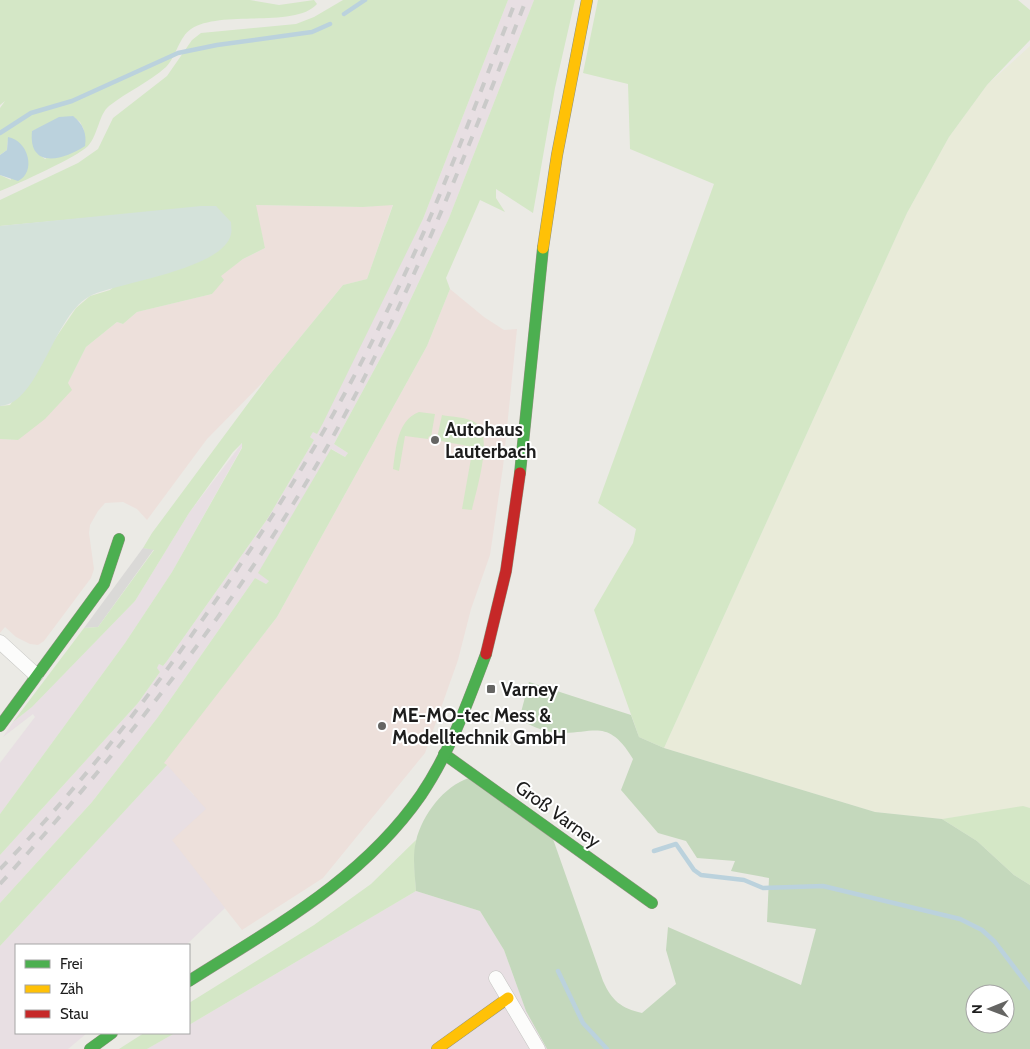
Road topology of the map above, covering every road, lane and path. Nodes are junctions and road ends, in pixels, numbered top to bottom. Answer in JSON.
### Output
{"nodes":[{"id":1,"x":587,"y":0,"type":"edge"},
{"id":2,"x":119,"y":539,"type":"dead end"},
{"id":3,"x":0,"y":642,"type":"edge"},
{"id":4,"x":36,"y":675,"type":"junction"},
{"id":5,"x":0,"y":726,"type":"edge"},
{"id":6,"x":444,"y":754,"type":"junction"},
{"id":7,"x":652,"y":903,"type":"dead end"},
{"id":8,"x":496,"y":978,"type":"dead end"},
{"id":9,"x":190,"y":980,"type":"edge"},
{"id":10,"x":508,"y":998,"type":"junction"},
{"id":11,"x":111,"y":1034,"type":"edge"},
{"id":12,"x":90,"y":1049,"type":"edge"},
{"id":13,"x":437,"y":1049,"type":"edge"},
{"id":14,"x":538,"y":1049,"type":"edge"}],
"edges":[{"from":1,"to":6,"type":"main road"},
{"from":2,"to":4,"type":"main road"},
{"from":3,"to":4,"type":"street"},
{"from":4,"to":5,"type":"main road"},
{"from":6,"to":7,"type":"main road","name":"Groß Varney"},
{"from":6,"to":9,"type":"main road"},
{"from":8,"to":10,"type":"street"},
{"from":10,"to":13,"type":"main road"},
{"from":10,"to":14,"type":"street"},
{"from":11,"to":12,"type":"main road"}]}
